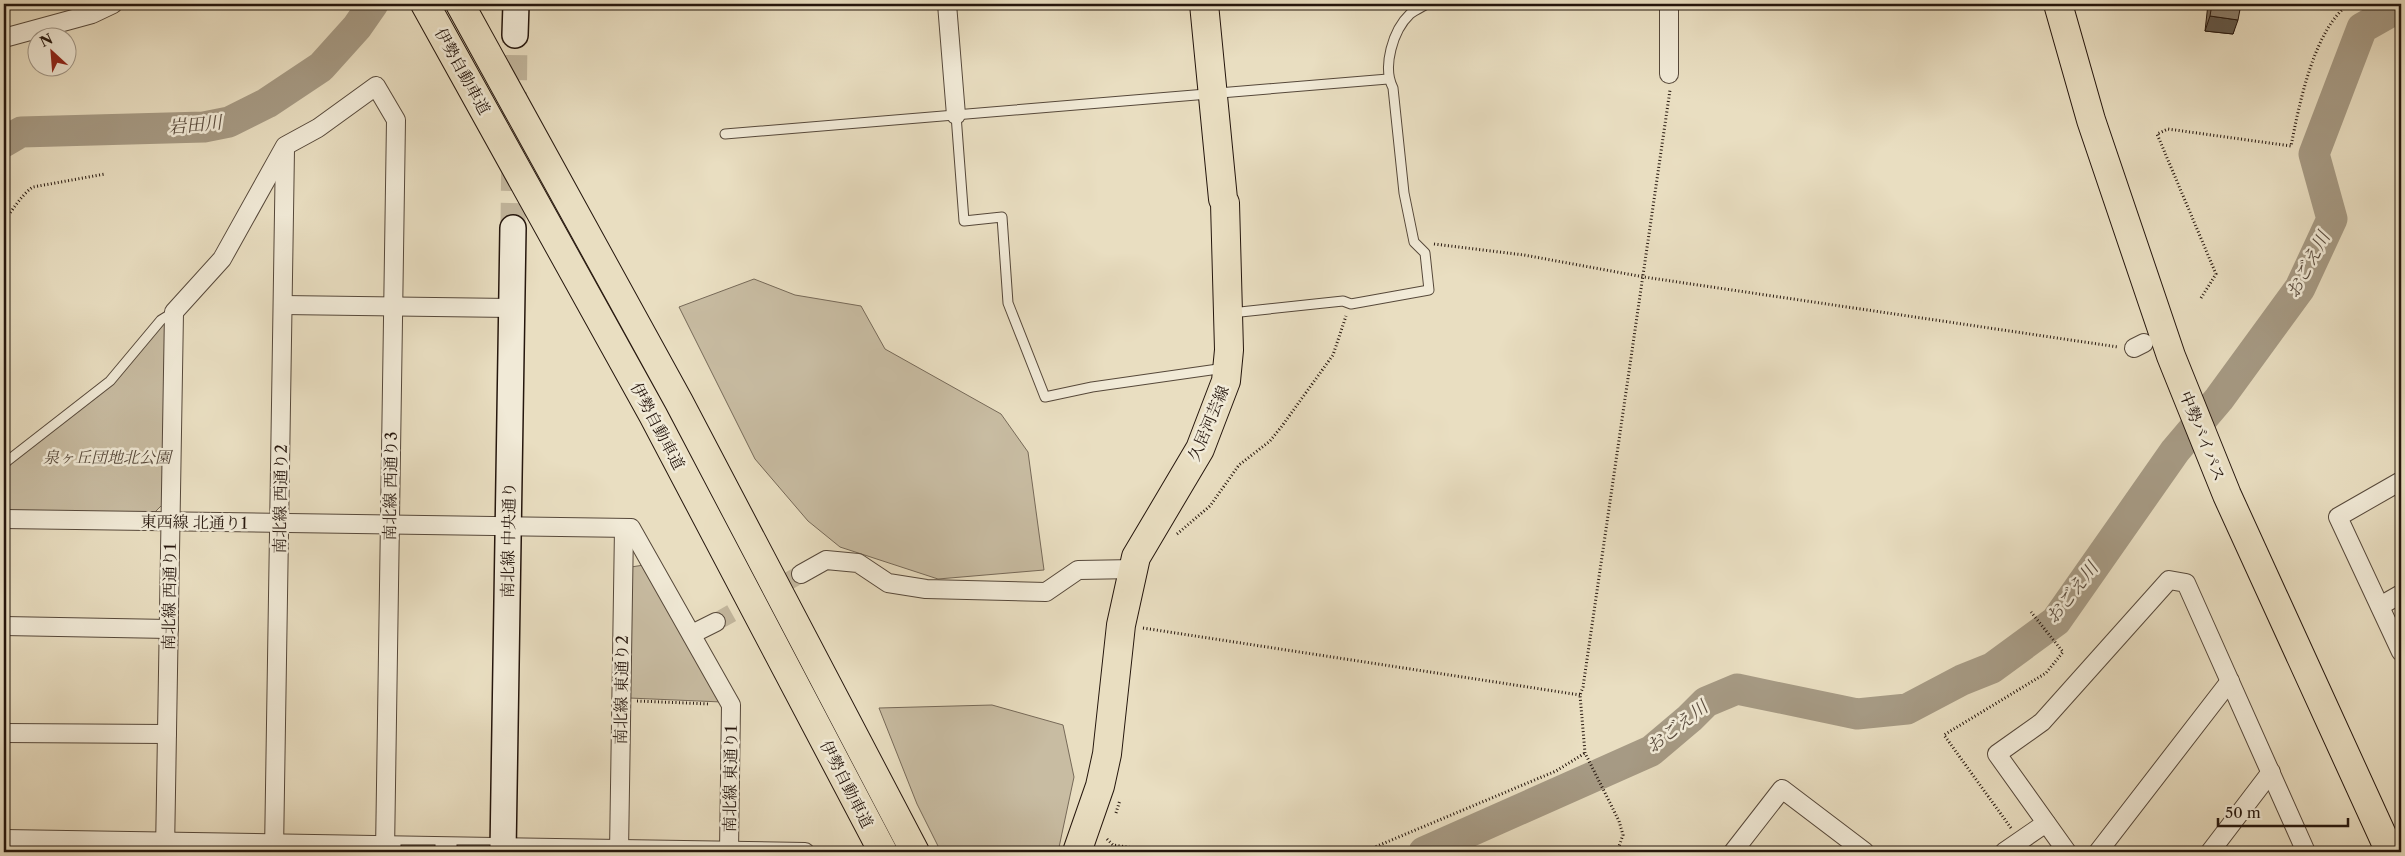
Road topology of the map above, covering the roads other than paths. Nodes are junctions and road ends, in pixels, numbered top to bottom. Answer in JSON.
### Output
{"nodes":[{"id":1,"x":113,"y":4,"type":"edge"},
{"id":2,"x":516,"y":4,"type":"edge"},
{"id":3,"x":946,"y":4,"type":"edge"},
{"id":4,"x":1204,"y":4,"type":"edge"},
{"id":5,"x":1427,"y":4,"type":"edge"},
{"id":6,"x":1669,"y":4,"type":"edge"},
{"id":7,"x":2058,"y":4,"type":"edge"},
{"id":8,"x":462,"y":7,"type":"edge"},
{"id":9,"x":431,"y":14,"type":"edge"},
{"id":10,"x":516,"y":35,"type":"tunnel mouth"},
{"id":11,"x":4,"y":38,"type":"edge"},
{"id":12,"x":1669,"y":74,"type":"road end"},
{"id":13,"x":1388,"y":79,"type":"junction"},
{"id":14,"x":1212,"y":94,"type":"junction"},
{"id":15,"x":956,"y":115,"type":"junction"},
{"id":16,"x":725,"y":134,"type":"dead end"},
{"id":17,"x":285,"y":146,"type":"junction"},
{"id":18,"x":513,"y":228,"type":"tunnel mouth"},
{"id":19,"x":283,"y":305,"type":"junction"},
{"id":20,"x":393,"y":306,"type":"junction"},
{"id":21,"x":511,"y":308,"type":"junction"},
{"id":22,"x":174,"y":312,"type":"junction"},
{"id":23,"x":1228,"y":313,"type":"junction"},
{"id":24,"x":1229,"y":368,"type":"junction"},
{"id":25,"x":4,"y":466,"type":"edge"},
{"id":26,"x":2401,"y":480,"type":"edge"},
{"id":27,"x":4,"y":519,"type":"edge"},
{"id":28,"x":171,"y":522,"type":"junction"},
{"id":29,"x":279,"y":523,"type":"junction"},
{"id":30,"x":390,"y":524,"type":"junction"},
{"id":31,"x":508,"y":526,"type":"junction"},
{"id":32,"x":624,"y":528,"type":"junction"},
{"id":33,"x":1135,"y":568,"type":"junction"},
{"id":34,"x":801,"y":574,"type":"tunnel mouth"},
{"id":35,"x":2401,"y":594,"type":"edge"},
{"id":36,"x":2380,"y":606,"type":"junction"},
{"id":37,"x":716,"y":622,"type":"tunnel mouth"},
{"id":38,"x":4,"y":626,"type":"edge"},
{"id":39,"x":169,"y":629,"type":"junction"},
{"id":40,"x":692,"y":634,"type":"junction"},
{"id":41,"x":2401,"y":652,"type":"edge"},
{"id":42,"x":2230,"y":681,"type":"junction"},
{"id":43,"x":4,"y":733,"type":"edge"},
{"id":44,"x":167,"y":734,"type":"junction"},
{"id":45,"x":2271,"y":772,"type":"junction"},
{"id":46,"x":2046,"y":822,"type":"junction"},
{"id":47,"x":4,"y":839,"type":"edge"},
{"id":48,"x":165,"y":847,"type":"edge"},
{"id":49,"x":274,"y":848,"type":"edge"},
{"id":50,"x":1090,"y":848,"type":"edge"},
{"id":51,"x":385,"y":849,"type":"edge"},
{"id":52,"x":503,"y":850,"type":"edge"},
{"id":53,"x":1857,"y":850,"type":"edge"},
{"id":54,"x":619,"y":851,"type":"edge"},
{"id":55,"x":729,"y":852,"type":"edge"},
{"id":56,"x":805,"y":852,"type":"edge"},
{"id":57,"x":883,"y":852,"type":"edge"},
{"id":58,"x":916,"y":852,"type":"edge"},
{"id":59,"x":1733,"y":852,"type":"edge"},
{"id":60,"x":2004,"y":852,"type":"edge"},
{"id":61,"x":2067,"y":852,"type":"edge"},
{"id":62,"x":2098,"y":852,"type":"edge"},
{"id":63,"x":2210,"y":852,"type":"edge"},
{"id":64,"x":2306,"y":852,"type":"edge"},
{"id":65,"x":2390,"y":852,"type":"edge"}],
"edges":[{"from":1,"to":11,"type":"street"},
{"from":2,"to":10,"type":"street"},
{"from":3,"to":15,"type":"street"},
{"from":4,"to":14,"type":"main road","name":"久居河芸線"},
{"from":5,"to":13,"type":"lane"},
{"from":6,"to":12,"type":"street"},
{"from":7,"to":65,"type":"main road","name":"中勢バイパス"},
{"from":8,"to":58,"type":"main road","name":"伊勢自動車道"},
{"from":9,"to":57,"type":"main road","name":"伊勢自動車道"},
{"from":13,"to":14,"type":"lane"},
{"from":13,"to":23,"type":"lane"},
{"from":14,"to":15,"type":"lane"},
{"from":14,"to":23,"type":"main road","name":"久居河芸線"},
{"from":15,"to":16,"type":"lane"},
{"from":15,"to":24,"type":"lane"},
{"from":17,"to":19,"type":"street","name":"南北線 西通り2"},
{"from":17,"to":20,"type":"street","name":"南北線 西通り3"},
{"from":17,"to":22,"type":"street"},
{"from":18,"to":21,"type":"street","name":"南北線 中央通り"},
{"from":19,"to":20,"type":"street"},
{"from":19,"to":29,"type":"street","name":"南北線 西通り2"},
{"from":20,"to":21,"type":"street"},
{"from":20,"to":30,"type":"street","name":"南北線 西通り3"},
{"from":21,"to":31,"type":"street","name":"南北線 中央通り"},
{"from":22,"to":25,"type":"lane"},
{"from":22,"to":28,"type":"street","name":"南北線 西通り1"},
{"from":23,"to":24,"type":"main road","name":"久居河芸線"},
{"from":24,"to":33,"type":"main road","name":"久居河芸線"},
{"from":26,"to":36,"type":"street"},
{"from":27,"to":28,"type":"street","name":"東西線 北通り1"},
{"from":28,"to":29,"type":"street","name":"東西線 北通り1"},
{"from":28,"to":39,"type":"street","name":"南北線 西通り1"},
{"from":29,"to":30,"type":"street","name":"東西線 北通り1"},
{"from":29,"to":49,"type":"street","name":"南北線 西通り2"},
{"from":30,"to":31,"type":"street","name":"東西線 北通り1"},
{"from":30,"to":51,"type":"street","name":"南北線 西通り3"},
{"from":31,"to":32,"type":"street","name":"東西線 北通り1"},
{"from":31,"to":52,"type":"street","name":"南北線 中央通り"},
{"from":32,"to":40,"type":"street"},
{"from":32,"to":54,"type":"street","name":"南北線 東通り2"},
{"from":33,"to":34,"type":"street"},
{"from":33,"to":50,"type":"main road","name":"久居河芸線"},
{"from":35,"to":36,"type":"street"},
{"from":36,"to":41,"type":"street"},
{"from":37,"to":40,"type":"street"},
{"from":38,"to":39,"type":"street"},
{"from":39,"to":44,"type":"street","name":"南北線 西通り1"},
{"from":40,"to":55,"type":"street","name":"南北線 東通り1"},
{"from":42,"to":45,"type":"street"},
{"from":42,"to":46,"type":"street"},
{"from":42,"to":62,"type":"street"},
{"from":43,"to":44,"type":"street"},
{"from":44,"to":48,"type":"street","name":"南北線 西通り1"},
{"from":45,"to":63,"type":"street"},
{"from":45,"to":64,"type":"street"},
{"from":46,"to":60,"type":"street"},
{"from":46,"to":61,"type":"street"},
{"from":47,"to":48,"type":"street"},
{"from":48,"to":49,"type":"street"},
{"from":49,"to":51,"type":"street"},
{"from":51,"to":52,"type":"street"},
{"from":52,"to":54,"type":"street"},
{"from":53,"to":59,"type":"street"},
{"from":54,"to":55,"type":"street"},
{"from":55,"to":56,"type":"street"}]}
